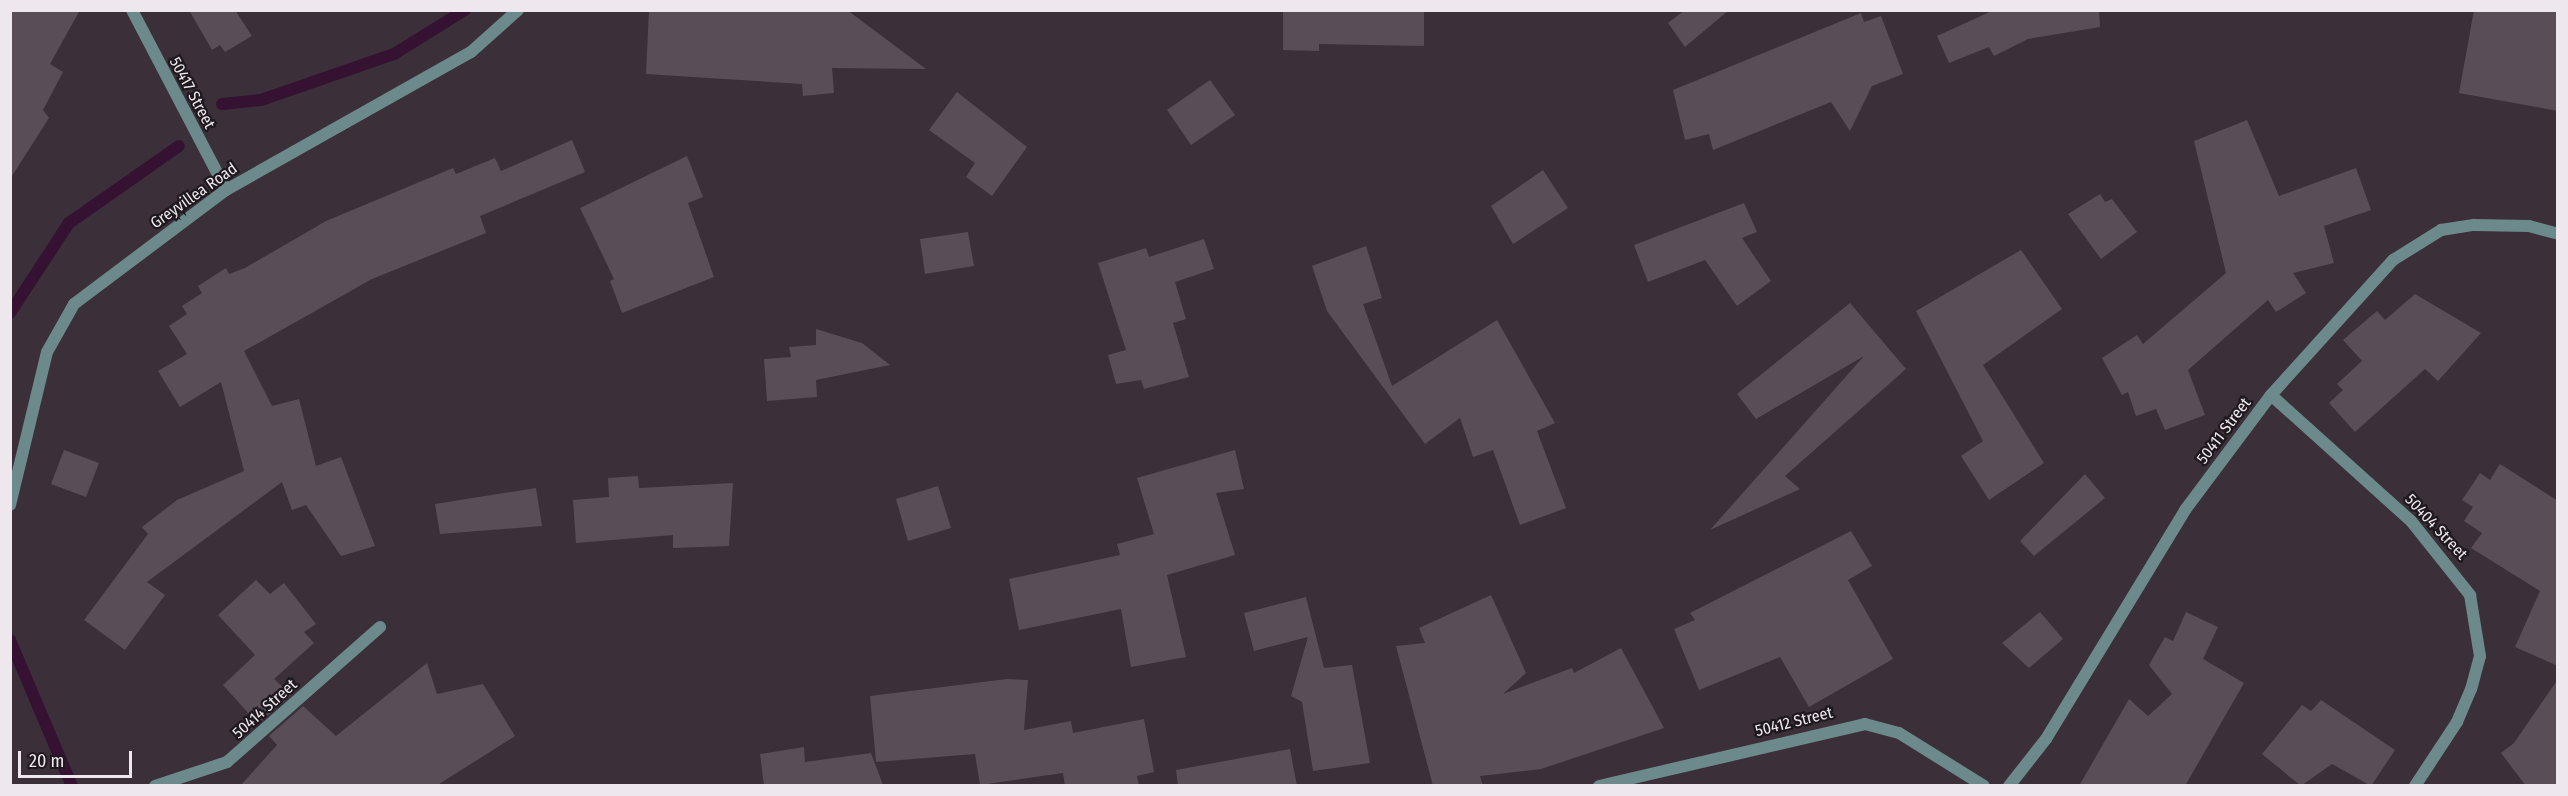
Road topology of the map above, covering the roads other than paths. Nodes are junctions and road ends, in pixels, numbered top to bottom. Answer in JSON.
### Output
{"nodes":[{"id":1,"x":132,"y":10,"type":"edge"},
{"id":2,"x":518,"y":10,"type":"edge"},
{"id":3,"x":226,"y":190,"type":"junction"},
{"id":4,"x":2558,"y":234,"type":"edge"},
{"id":5,"x":2271,"y":395,"type":"junction"},
{"id":6,"x":10,"y":505,"type":"edge"},
{"id":7,"x":380,"y":627,"type":"dead end"},
{"id":8,"x":155,"y":786,"type":"edge"},
{"id":9,"x":1599,"y":786,"type":"edge"},
{"id":10,"x":1984,"y":786,"type":"edge"},
{"id":11,"x":2009,"y":786,"type":"edge"},
{"id":12,"x":2415,"y":786,"type":"edge"}],
"edges":[{"from":1,"to":3,"type":"street","name":"50417 Street"},
{"from":2,"to":3,"type":"street","name":"Greyvillea Road"},
{"from":3,"to":6,"type":"street","name":"Greyvillea Road"},
{"from":4,"to":5,"type":"street","name":"50411 Street"},
{"from":5,"to":11,"type":"street","name":"50411 Street"},
{"from":5,"to":12,"type":"street","name":"50404 Street"},
{"from":7,"to":8,"type":"street","name":"50414 Street"},
{"from":9,"to":10,"type":"street","name":"50412 Street"}]}
